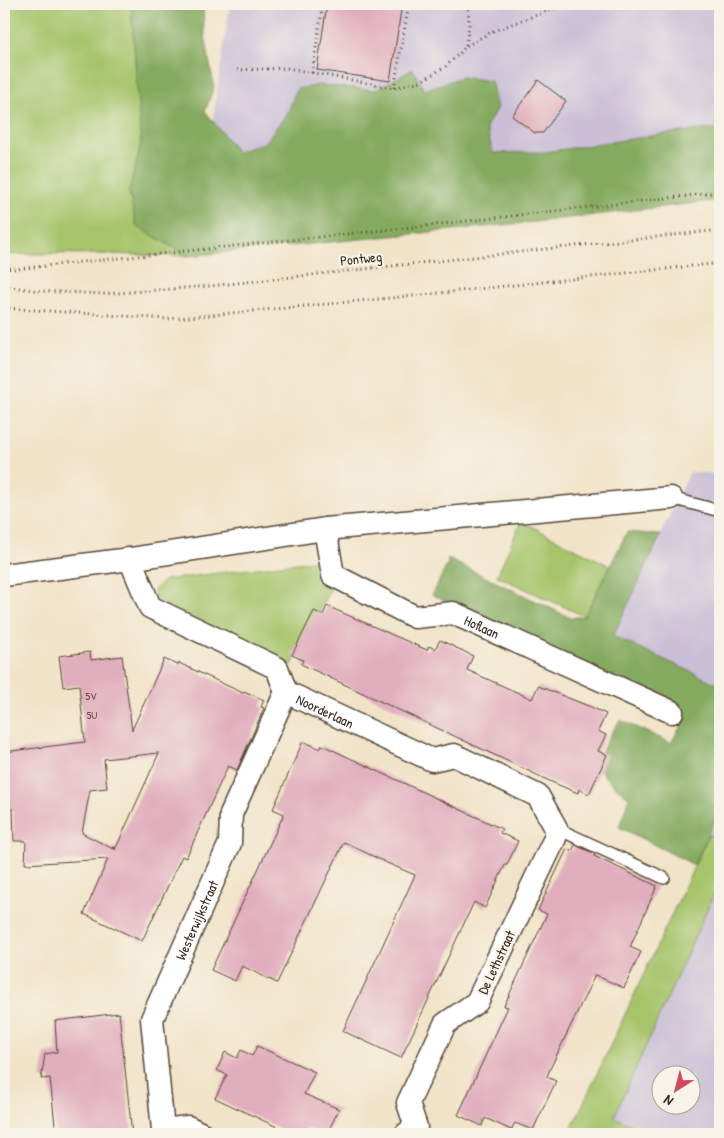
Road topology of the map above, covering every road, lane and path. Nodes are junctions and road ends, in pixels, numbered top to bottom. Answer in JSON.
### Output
{"nodes":[{"id":1,"x":324,"y":4,"type":"edge"},
{"id":2,"x":408,"y":4,"type":"edge"},
{"id":3,"x":468,"y":4,"type":"edge"},
{"id":4,"x":562,"y":4,"type":"edge"},
{"id":5,"x":466,"y":46,"type":"junction"},
{"id":6,"x":237,"y":70,"type":"dead end"},
{"id":7,"x":312,"y":73,"type":"junction"},
{"id":8,"x":394,"y":88,"type":"junction"},
{"id":9,"x":720,"y":192,"type":"edge"},
{"id":10,"x":720,"y":230,"type":"edge"},
{"id":11,"x":720,"y":263,"type":"edge"},
{"id":12,"x":4,"y":268,"type":"edge"},
{"id":13,"x":4,"y":286,"type":"edge"},
{"id":14,"x":4,"y":308,"type":"edge"},
{"id":15,"x":671,"y":498,"type":"joint"},
{"id":16,"x":720,"y":511,"type":"edge"},
{"id":17,"x":325,"y":529,"type":"junction"},
{"id":18,"x":130,"y":559,"type":"junction"},
{"id":19,"x":4,"y":575,"type":"edge"},
{"id":20,"x":286,"y":692,"type":"junction"},
{"id":21,"x":672,"y":712,"type":"dead end"},
{"id":22,"x":556,"y":828,"type":"junction"},
{"id":23,"x":664,"y":878,"type":"dead end"},
{"id":24,"x":195,"y":1131,"type":"edge"},
{"id":25,"x":406,"y":1134,"type":"edge"}],
"edges":[{"from":1,"to":7,"type":"path"},
{"from":2,"to":8,"type":"path"},
{"from":3,"to":5,"type":"path"},
{"from":4,"to":5,"type":"path"},
{"from":5,"to":8,"type":"path"},
{"from":6,"to":7,"type":"path"},
{"from":7,"to":8,"type":"path"},
{"from":9,"to":12,"type":"path"},
{"from":10,"to":13,"type":"path","name":"Pontweg"},
{"from":11,"to":14,"type":"path"},
{"from":15,"to":16,"type":"lane"},
{"from":15,"to":17,"type":"street"},
{"from":17,"to":18,"type":"street"},
{"from":17,"to":21,"type":"street","name":"Hoflaan"},
{"from":18,"to":19,"type":"street"},
{"from":18,"to":20,"type":"street","name":"Noorderlaan"},
{"from":20,"to":22,"type":"street","name":"Noorderlaan"},
{"from":20,"to":24,"type":"street","name":"Westerwijkstraat"},
{"from":22,"to":23,"type":"lane"},
{"from":22,"to":25,"type":"street","name":"De Lethstraat"}]}
